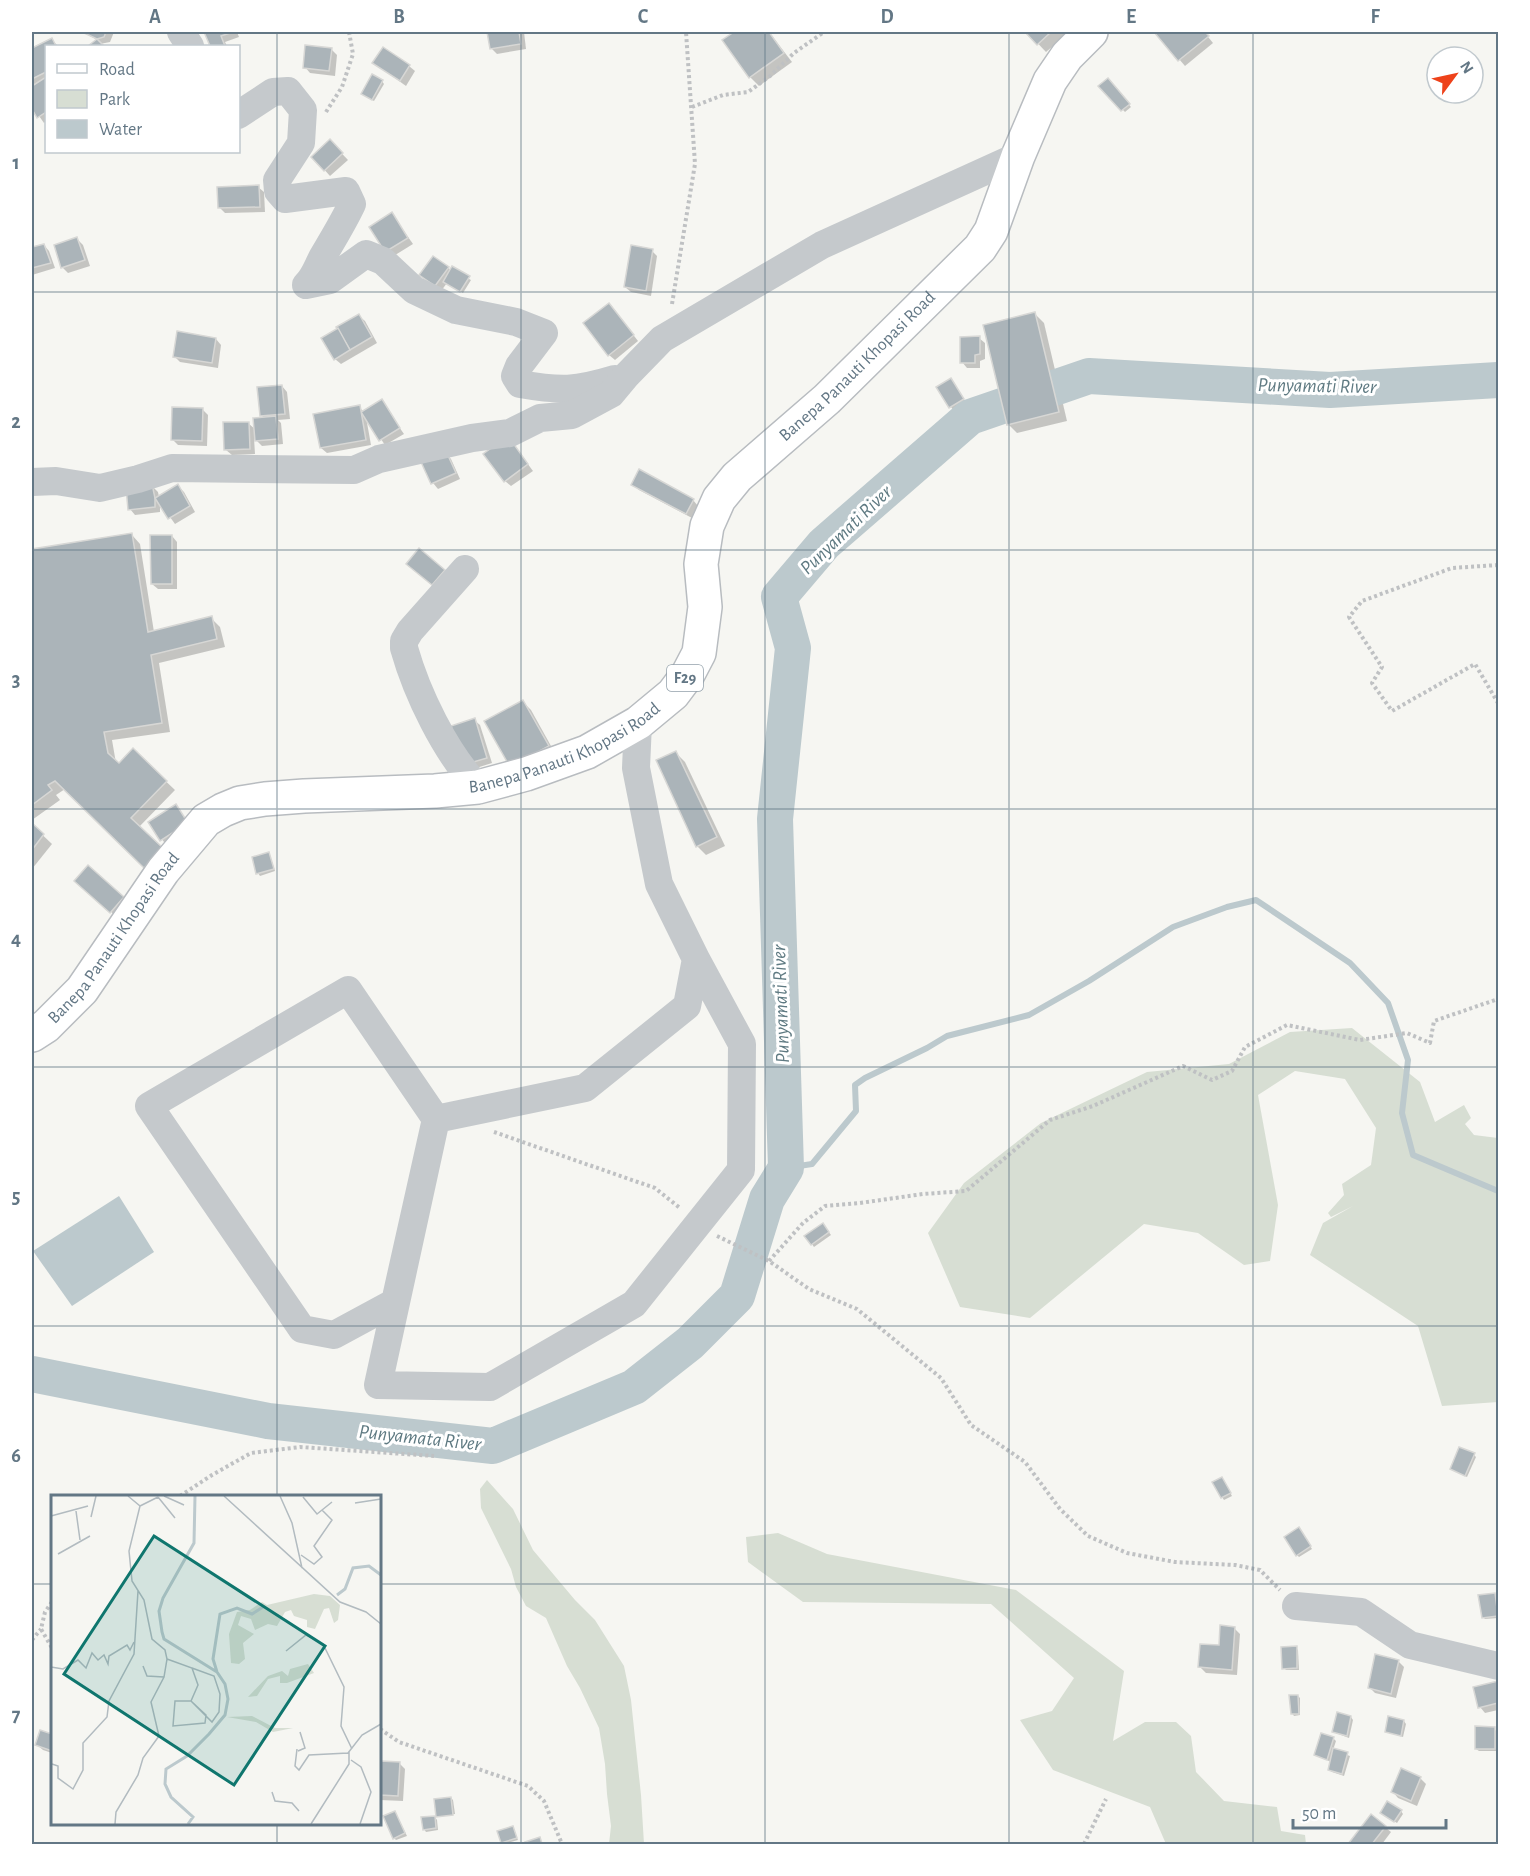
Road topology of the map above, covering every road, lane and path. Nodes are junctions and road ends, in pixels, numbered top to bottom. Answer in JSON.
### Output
{"nodes":[{"id":1,"x":181,"y":32,"type":"edge"},
{"id":2,"x":349,"y":32,"type":"edge"},
{"id":3,"x":686,"y":32,"type":"edge"},
{"id":4,"x":824,"y":32,"type":"edge"},
{"id":5,"x":1091,"y":32,"type":"edge"},
{"id":6,"x":189,"y":45,"type":"edge"},
{"id":7,"x":692,"y":107,"type":"junction"},
{"id":8,"x":326,"y":113,"type":"dead end"},
{"id":9,"x":240,"y":115,"type":"edge"},
{"id":10,"x":1018,"y":156,"type":"junction"},
{"id":11,"x":662,"y":339,"type":"junction"},
{"id":12,"x":626,"y":376,"type":"junction"},
{"id":13,"x":32,"y":482,"type":"edge"},
{"id":14,"x":1498,"y":565,"type":"edge"},
{"id":15,"x":465,"y":569,"type":"dead end"},
{"id":16,"x":1498,"y":704,"type":"edge"},
{"id":17,"x":638,"y":723,"type":"junction"},
{"id":18,"x":478,"y":787,"type":"junction"},
{"id":19,"x":696,"y":959,"type":"junction"},
{"id":20,"x":1498,"y":999,"type":"edge"},
{"id":21,"x":32,"y":1035,"type":"edge"},
{"id":22,"x":436,"y":1119,"type":"junction"},
{"id":23,"x":494,"y":1132,"type":"dead end"},
{"id":24,"x":699,"y":1222,"type":"junction"},
{"id":25,"x":769,"y":1260,"type":"junction"},
{"id":26,"x":434,"y":1456,"type":"dead end"},
{"id":27,"x":183,"y":1495,"type":"edge"},
{"id":28,"x":51,"y":1603,"type":"edge"},
{"id":29,"x":1296,"y":1606,"type":"joint"},
{"id":30,"x":41,"y":1629,"type":"junction"},
{"id":31,"x":32,"y":1640,"type":"edge"},
{"id":32,"x":51,"y":1646,"type":"edge"},
{"id":33,"x":1498,"y":1666,"type":"edge"},
{"id":34,"x":381,"y":1730,"type":"edge"},
{"id":35,"x":1106,"y":1799,"type":"dead end"},
{"id":36,"x":561,"y":1845,"type":"edge"},
{"id":37,"x":1084,"y":1845,"type":"edge"}],
"edges":[{"from":1,"to":6,"type":"street"},
{"from":2,"to":8,"type":"path"},
{"from":3,"to":7,"type":"path"},
{"from":4,"to":7,"type":"path"},
{"from":5,"to":10,"type":"main road","name":"Banepa Panauti Khopasi Road","number":"F29"},
{"from":7,"to":11,"type":"path"},
{"from":9,"to":12,"type":"street"},
{"from":10,"to":11,"type":"street"},
{"from":10,"to":17,"type":"main road","name":"Banepa Panauti Khopasi Road","number":"F29"},
{"from":11,"to":12,"type":"street"},
{"from":12,"to":13,"type":"street"},
{"from":14,"to":16,"type":"path"},
{"from":15,"to":18,"type":"street"},
{"from":17,"to":18,"type":"main road","name":"Banepa Panauti Khopasi Road","number":"F29"},
{"from":17,"to":19,"type":"street"},
{"from":18,"to":21,"type":"main road","name":"Banepa Panauti Khopasi Road","number":"F29"},
{"from":19,"to":22,"type":"street"},
{"from":19,"to":24,"type":"street"},
{"from":20,"to":25,"type":"path"},
{"from":22,"to":22,"type":"street"},
{"from":22,"to":24,"type":"street"},
{"from":23,"to":24,"type":"path"},
{"from":24,"to":25,"type":"path"},
{"from":25,"to":29,"type":"path"},
{"from":26,"to":27,"type":"path"},
{"from":28,"to":30,"type":"path"},
{"from":29,"to":33,"type":"street"},
{"from":30,"to":31,"type":"path"},
{"from":30,"to":32,"type":"path"},
{"from":34,"to":36,"type":"path"},
{"from":35,"to":37,"type":"path"}]}
